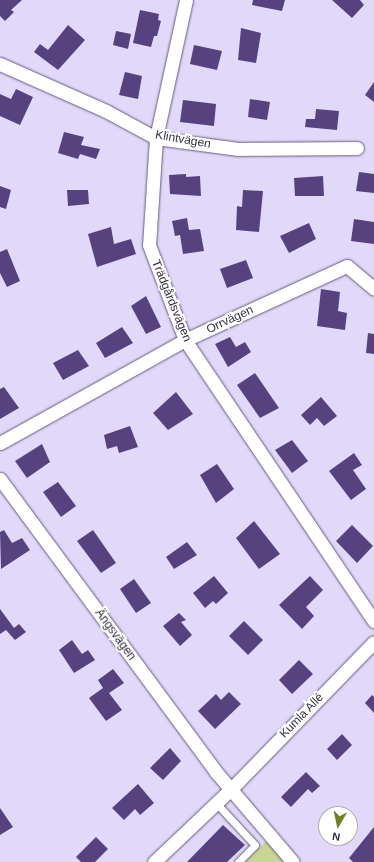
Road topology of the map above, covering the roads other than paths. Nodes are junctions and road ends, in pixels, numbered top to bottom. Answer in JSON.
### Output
{"nodes":[{"id":1,"x":186,"y":0,"type":"edge"},
{"id":2,"x":0,"y":64,"type":"edge"},
{"id":3,"x":156,"y":138,"type":"junction"},
{"id":4,"x":357,"y":148,"type":"dead end"},
{"id":5,"x":374,"y":289,"type":"edge"},
{"id":6,"x":185,"y":340,"type":"junction"},
{"id":7,"x":0,"y":443,"type":"edge"},
{"id":8,"x":0,"y":479,"type":"edge"},
{"id":9,"x":374,"y":621,"type":"edge"},
{"id":10,"x":374,"y":642,"type":"edge"},
{"id":11,"x":230,"y":790,"type":"junction"},
{"id":12,"x":216,"y":803,"type":"junction"},
{"id":13,"x":154,"y":862,"type":"edge"},
{"id":14,"x":238,"y":862,"type":"edge"},
{"id":15,"x":293,"y":862,"type":"edge"}],
"edges":[{"from":1,"to":3,"type":"street","name":"Trädgårdsvägen"},
{"from":2,"to":3,"type":"street","name":"Klintvägen"},
{"from":3,"to":4,"type":"street","name":"Klintvägen"},
{"from":3,"to":6,"type":"street","name":"Trädgårdsvägen"},
{"from":5,"to":6,"type":"street","name":"Orrvägen"},
{"from":6,"to":7,"type":"street","name":"Orrvägen"},
{"from":6,"to":9,"type":"street","name":"Trädgårdsvägen"},
{"from":8,"to":11,"type":"street","name":"Ängsvägen"},
{"from":10,"to":11,"type":"street","name":"Kumla Allé"},
{"from":11,"to":12,"type":"street","name":"Kumla Allé"},
{"from":11,"to":15,"type":"street"},
{"from":12,"to":13,"type":"street","name":"Kumla Allé"},
{"from":12,"to":14,"type":"lane"}]}
